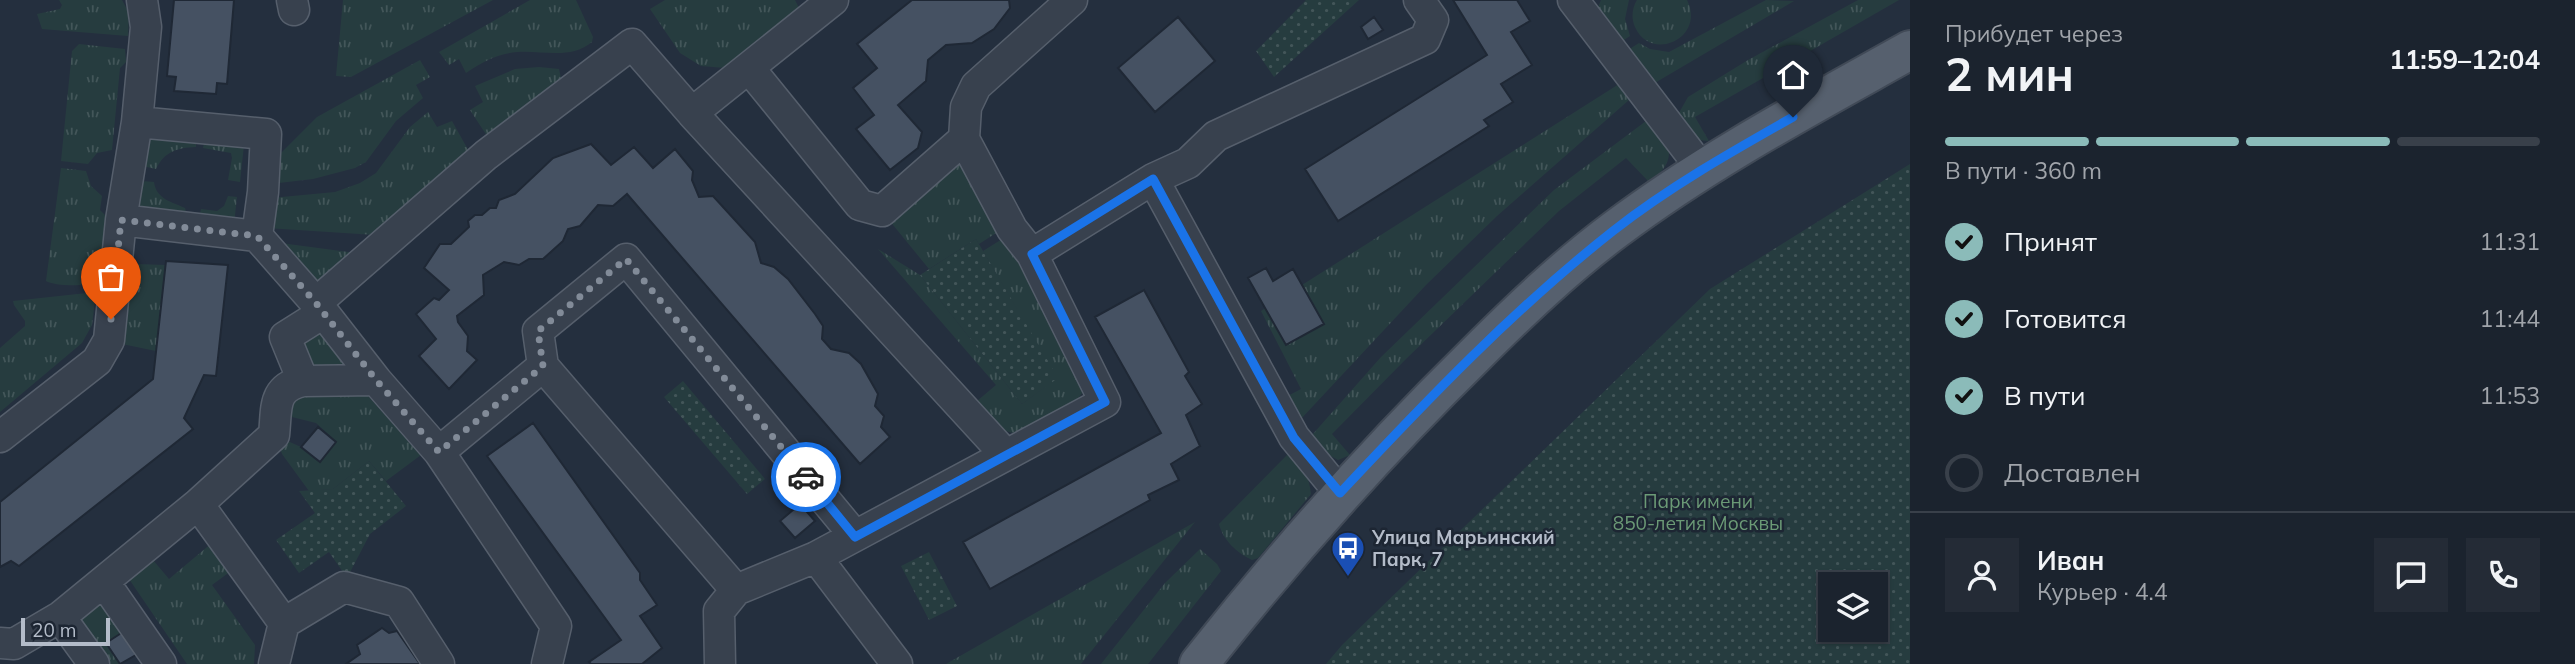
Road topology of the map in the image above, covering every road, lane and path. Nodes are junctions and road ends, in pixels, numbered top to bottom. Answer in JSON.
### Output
{"nodes":[{"id":1,"x":142,"y":0,"type":"edge"},
{"id":2,"x":833,"y":0,"type":"edge"},
{"id":3,"x":1072,"y":0,"type":"edge"},
{"id":4,"x":1419,"y":0,"type":"edge"},
{"id":5,"x":1573,"y":0,"type":"edge"},
{"id":6,"x":1910,"y":50,"type":"edge"},
{"id":7,"x":749,"y":68,"type":"junction"},
{"id":8,"x":692,"y":113,"type":"junction"},
{"id":9,"x":137,"y":122,"type":"junction"},
{"id":10,"x":964,"y":139,"type":"junction"},
{"id":11,"x":1702,"y":169,"type":"junction"},
{"id":12,"x":1153,"y":179,"type":"junction"},
{"id":13,"x":121,"y":220,"type":"junction"},
{"id":14,"x":257,"y":236,"type":"junction"},
{"id":15,"x":1032,"y":254,"type":"junction"},
{"id":16,"x":319,"y":308,"type":"junction"},
{"id":17,"x":543,"y":366,"type":"junction"},
{"id":18,"x":376,"y":380,"type":"junction"},
{"id":19,"x":303,"y":381,"type":"junction"},
{"id":20,"x":0,"y":437,"type":"edge"},
{"id":21,"x":439,"y":452,"type":"junction"},
{"id":22,"x":1006,"y":454,"type":"junction"},
{"id":23,"x":1340,"y":493,"type":"junction"},
{"id":24,"x":198,"y":504,"type":"junction"},
{"id":25,"x":855,"y":537,"type":"junction"},
{"id":26,"x":816,"y":557,"type":"junction"},
{"id":27,"x":104,"y":582,"type":"junction"},
{"id":28,"x":736,"y":590,"type":"junction"},
{"id":29,"x":61,"y":617,"type":"junction"},
{"id":30,"x":284,"y":623,"type":"junction"},
{"id":31,"x":0,"y":643,"type":"edge"},
{"id":32,"x":721,"y":663,"type":"edge"},
{"id":33,"x":94,"y":664,"type":"edge"},
{"id":34,"x":162,"y":664,"type":"edge"},
{"id":35,"x":274,"y":664,"type":"edge"},
{"id":36,"x":439,"y":664,"type":"edge"},
{"id":37,"x":547,"y":664,"type":"edge"},
{"id":38,"x":897,"y":664,"type":"edge"},
{"id":39,"x":1199,"y":664,"type":"edge"}],
"edges":[{"from":1,"to":9,"type":"lane"},
{"from":2,"to":7,"type":"lane"},
{"from":3,"to":10,"type":"lane"},
{"from":4,"to":12,"type":"lane"},
{"from":5,"to":11,"type":"lane"},
{"from":6,"to":11,"type":"main road"},
{"from":7,"to":8,"type":"lane"},
{"from":7,"to":10,"type":"lane"},
{"from":8,"to":16,"type":"lane"},
{"from":8,"to":22,"type":"lane"},
{"from":9,"to":13,"type":"lane"},
{"from":9,"to":14,"type":"lane"},
{"from":10,"to":15,"type":"lane"},
{"from":11,"to":23,"type":"main road"},
{"from":12,"to":15,"type":"lane"},
{"from":12,"to":23,"type":"lane"},
{"from":13,"to":14,"type":"lane"},
{"from":13,"to":20,"type":"lane"},
{"from":14,"to":16,"type":"lane"},
{"from":15,"to":22,"type":"lane"},
{"from":16,"to":18,"type":"lane"},
{"from":16,"to":19,"type":"lane"},
{"from":17,"to":21,"type":"lane"},
{"from":17,"to":25,"type":"lane"},
{"from":17,"to":28,"type":"lane"},
{"from":18,"to":19,"type":"lane"},
{"from":18,"to":21,"type":"lane"},
{"from":19,"to":24,"type":"lane"},
{"from":21,"to":37,"type":"lane"},
{"from":22,"to":25,"type":"lane"},
{"from":23,"to":39,"type":"main road"},
{"from":24,"to":27,"type":"lane"},
{"from":24,"to":30,"type":"lane"},
{"from":25,"to":26,"type":"lane"},
{"from":26,"to":28,"type":"lane"},
{"from":26,"to":38,"type":"lane"},
{"from":27,"to":29,"type":"lane"},
{"from":27,"to":34,"type":"lane"},
{"from":28,"to":32,"type":"lane"},
{"from":29,"to":31,"type":"lane"},
{"from":29,"to":33,"type":"lane"},
{"from":30,"to":35,"type":"lane"},
{"from":30,"to":36,"type":"lane"}]}
